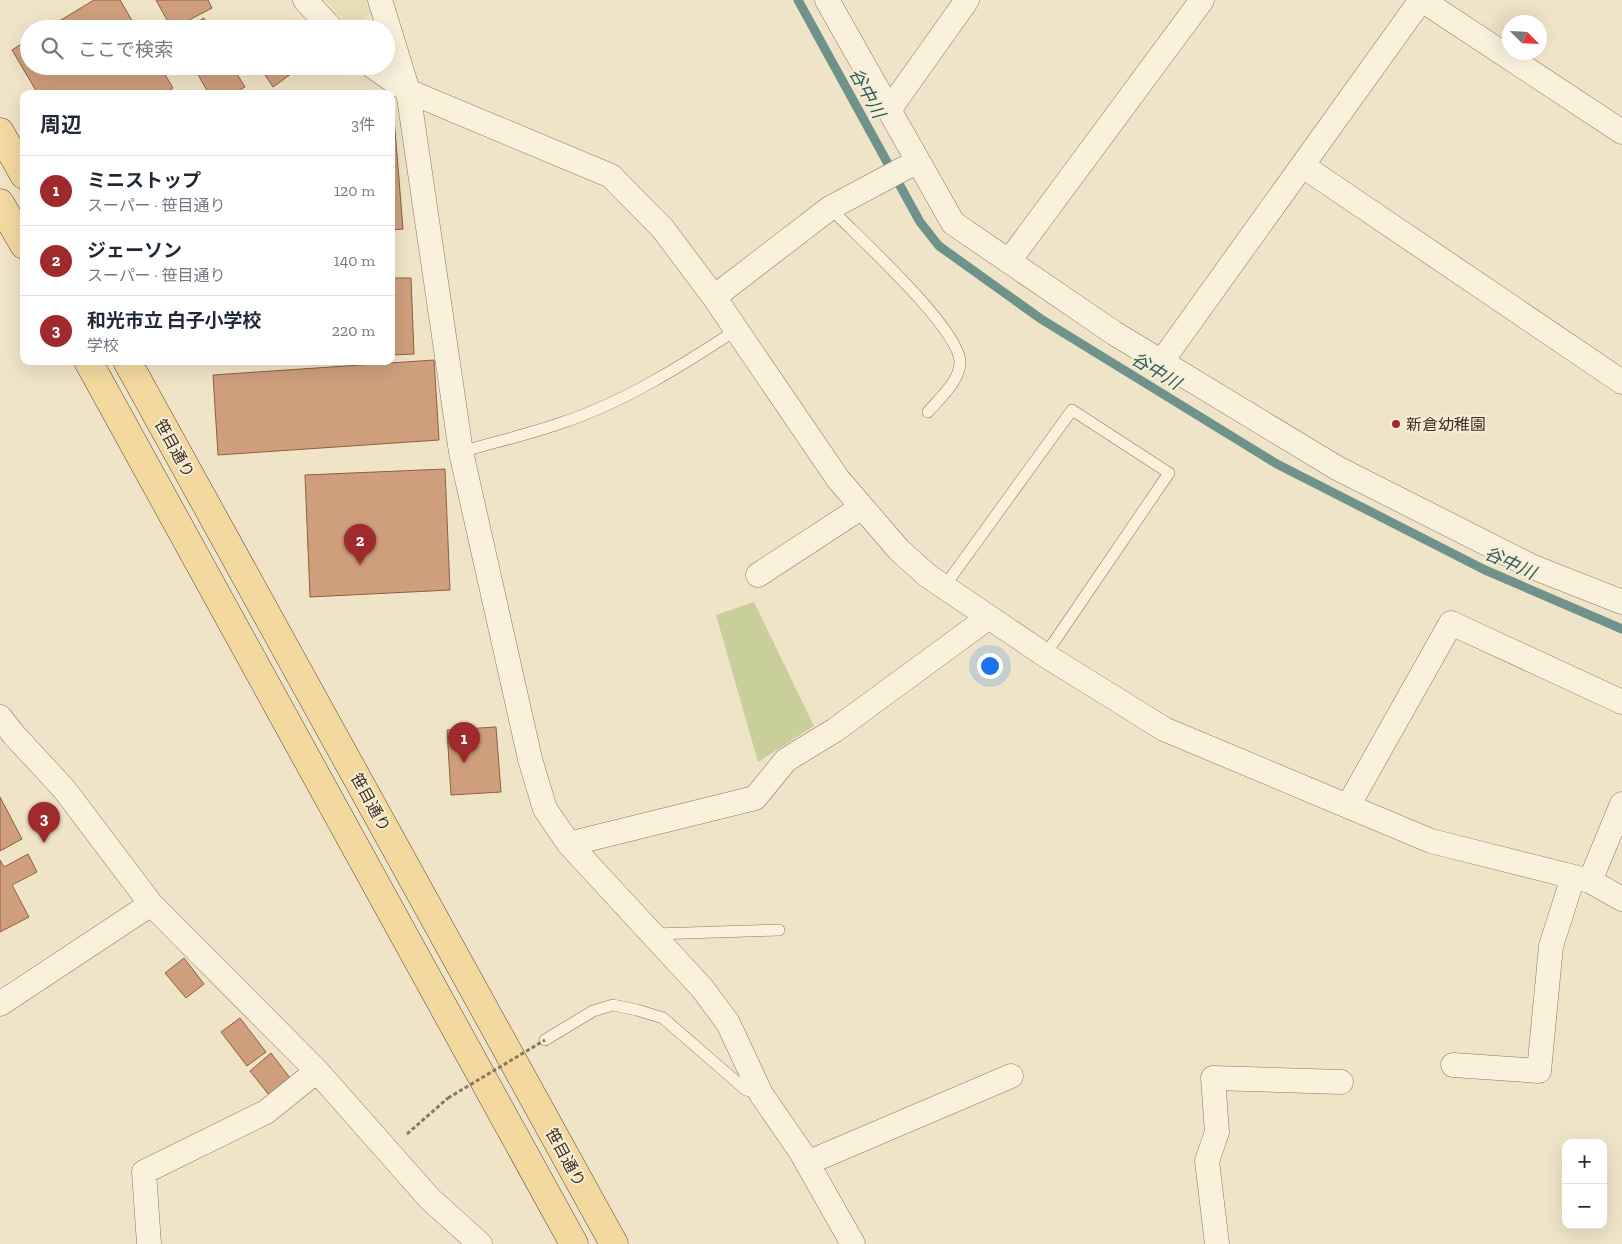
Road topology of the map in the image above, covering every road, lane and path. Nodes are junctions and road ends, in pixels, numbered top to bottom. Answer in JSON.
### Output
{"nodes":[{"id":1,"x":305,"y":0,"type":"edge"},
{"id":2,"x":380,"y":0,"type":"edge"},
{"id":3,"x":826,"y":0,"type":"edge"},
{"id":4,"x":967,"y":0,"type":"edge"},
{"id":5,"x":1202,"y":0,"type":"edge"},
{"id":6,"x":1422,"y":0,"type":"edge"},
{"id":7,"x":324,"y":20,"type":"edge"},
{"id":8,"x":386,"y":20,"type":"edge"},
{"id":9,"x":395,"y":49,"type":"edge"},
{"id":10,"x":385,"y":75,"type":"edge"},
{"id":11,"x":408,"y":91,"type":"junction"},
{"id":12,"x":889,"y":110,"type":"junction"},
{"id":13,"x":0,"y":132,"type":"edge"},
{"id":14,"x":1622,"y":132,"type":"edge"},
{"id":15,"x":912,"y":165,"type":"junction"},
{"id":16,"x":1303,"y":166,"type":"junction"},
{"id":17,"x":20,"y":168,"type":"edge"},
{"id":18,"x":0,"y":203,"type":"edge"},
{"id":19,"x":830,"y":208,"type":"junction"},
{"id":20,"x":20,"y":238,"type":"edge"},
{"id":21,"x":1009,"y":261,"type":"junction"},
{"id":22,"x":714,"y":297,"type":"junction"},
{"id":23,"x":736,"y":330,"type":"junction"},
{"id":24,"x":1162,"y":362,"type":"junction"},
{"id":25,"x":90,"y":365,"type":"edge"},
{"id":26,"x":128,"y":365,"type":"edge"},
{"id":27,"x":1622,"y":382,"type":"edge"},
{"id":28,"x":928,"y":412,"type":"dead end"},
{"id":29,"x":461,"y":452,"type":"junction"},
{"id":30,"x":862,"y":507,"type":"junction"},
{"id":31,"x":758,"y":575,"type":"dead end"},
{"id":32,"x":944,"y":587,"type":"junction"},
{"id":33,"x":1622,"y":602,"type":"edge"},
{"id":34,"x":988,"y":617,"type":"junction"},
{"id":35,"x":1045,"y":655,"type":"junction"},
{"id":36,"x":1622,"y":702,"type":"edge"},
{"id":37,"x":0,"y":717,"type":"edge"},
{"id":38,"x":1622,"y":804,"type":"edge"},
{"id":39,"x":1348,"y":806,"type":"junction"},
{"id":40,"x":569,"y":844,"type":"junction"},
{"id":41,"x":1582,"y":879,"type":"junction"},
{"id":42,"x":1622,"y":899,"type":"edge"},
{"id":43,"x":151,"y":904,"type":"junction"},
{"id":44,"x":779,"y":930,"type":"dead end"},
{"id":45,"x":652,"y":934,"type":"junction"},
{"id":46,"x":0,"y":1004,"type":"edge"},
{"id":47,"x":545,"y":1040,"type":"joint"},
{"id":48,"x":1453,"y":1065,"type":"dead end"},
{"id":49,"x":317,"y":1071,"type":"junction"},
{"id":50,"x":1011,"y":1076,"type":"dead end"},
{"id":51,"x":1341,"y":1082,"type":"dead end"},
{"id":52,"x":761,"y":1094,"type":"junction"},
{"id":53,"x":387,"y":1150,"type":"junction"},
{"id":54,"x":807,"y":1163,"type":"junction"},
{"id":55,"x":149,"y":1244,"type":"edge"},
{"id":56,"x":480,"y":1244,"type":"edge"},
{"id":57,"x":574,"y":1244,"type":"edge"},
{"id":58,"x":614,"y":1244,"type":"edge"},
{"id":59,"x":853,"y":1244,"type":"edge"},
{"id":60,"x":1217,"y":1244,"type":"edge"}],
"edges":[{"from":1,"to":7,"type":"street"},
{"from":2,"to":8,"type":"street"},
{"from":3,"to":12,"type":"street"},
{"from":4,"to":12,"type":"street"},
{"from":5,"to":21,"type":"street"},
{"from":6,"to":14,"type":"street"},
{"from":6,"to":16,"type":"street"},
{"from":9,"to":11,"type":"street"},
{"from":10,"to":11,"type":"street"},
{"from":11,"to":22,"type":"street"},
{"from":11,"to":29,"type":"street"},
{"from":12,"to":15,"type":"street"},
{"from":13,"to":17,"type":"main road"},
{"from":15,"to":19,"type":"street"},
{"from":15,"to":21,"type":"street"},
{"from":16,"to":24,"type":"street"},
{"from":16,"to":27,"type":"street"},
{"from":18,"to":20,"type":"main road"},
{"from":19,"to":22,"type":"street"},
{"from":19,"to":28,"type":"lane"},
{"from":21,"to":24,"type":"street"},
{"from":22,"to":23,"type":"street"},
{"from":23,"to":29,"type":"lane"},
{"from":23,"to":30,"type":"street"},
{"from":24,"to":33,"type":"street"},
{"from":25,"to":57,"type":"main road"},
{"from":26,"to":58,"type":"main road","name":"笹目通り"},
{"from":29,"to":40,"type":"street"},
{"from":30,"to":31,"type":"street"},
{"from":30,"to":32,"type":"street"},
{"from":32,"to":34,"type":"street"},
{"from":32,"to":35,"type":"lane"},
{"from":34,"to":35,"type":"street"},
{"from":34,"to":40,"type":"street"},
{"from":35,"to":39,"type":"street"},
{"from":36,"to":39,"type":"street"},
{"from":37,"to":43,"type":"street"},
{"from":38,"to":41,"type":"street"},
{"from":39,"to":41,"type":"street"},
{"from":40,"to":45,"type":"street"},
{"from":41,"to":42,"type":"street"},
{"from":41,"to":48,"type":"street"},
{"from":43,"to":46,"type":"street"},
{"from":43,"to":49,"type":"street"},
{"from":44,"to":45,"type":"lane"},
{"from":45,"to":52,"type":"street"},
{"from":47,"to":52,"type":"lane"},
{"from":47,"to":53,"type":"path","bridge":true},
{"from":49,"to":53,"type":"street"},
{"from":49,"to":55,"type":"street"},
{"from":50,"to":54,"type":"street"},
{"from":51,"to":60,"type":"street"},
{"from":52,"to":54,"type":"street"},
{"from":53,"to":56,"type":"street"},
{"from":54,"to":59,"type":"street"}]}
